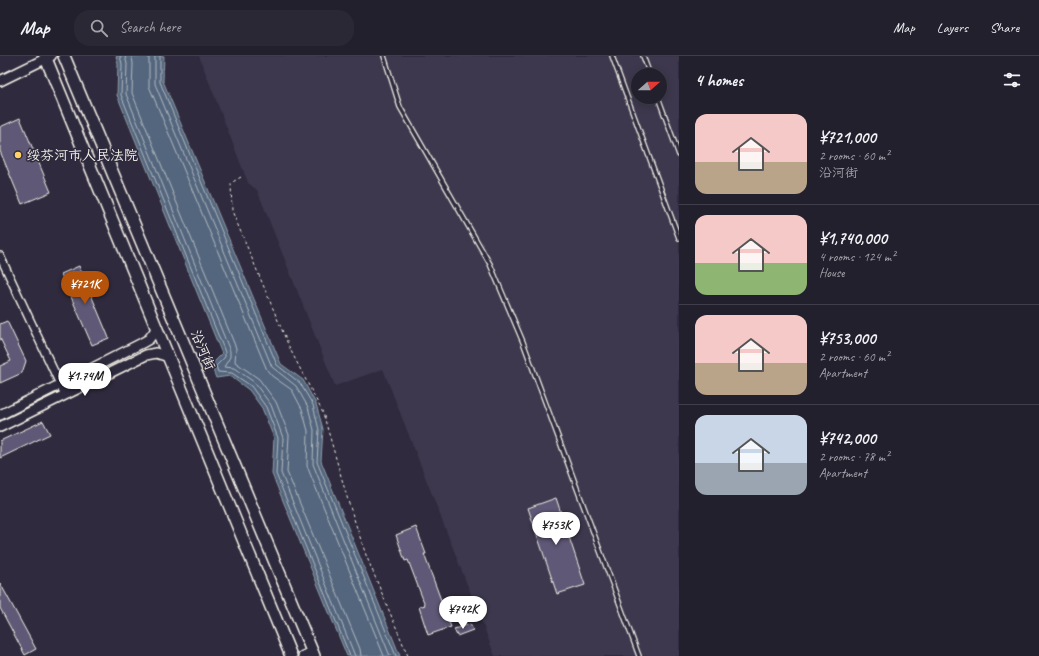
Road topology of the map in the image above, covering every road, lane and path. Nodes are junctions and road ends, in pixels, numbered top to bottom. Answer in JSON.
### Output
{"nodes":[{"id":1,"x":64,"y":56,"type":"edge"},
{"id":2,"x":384,"y":56,"type":"edge"},
{"id":3,"x":612,"y":56,"type":"edge"},
{"id":4,"x":643,"y":56,"type":"edge"},
{"id":5,"x":47,"y":57,"type":"edge"},
{"id":6,"x":647,"y":68,"type":"edge"},
{"id":7,"x":0,"y":81,"type":"edge"},
{"id":8,"x":661,"y":104,"type":"edge"},
{"id":9,"x":679,"y":155,"type":"edge"},
{"id":10,"x":241,"y":177,"type":"dead end"},
{"id":11,"x":679,"y":238,"type":"edge"},
{"id":12,"x":0,"y":256,"type":"edge"},
{"id":13,"x":157,"y":328,"type":"junction"},
{"id":14,"x":169,"y":357,"type":"junction"},
{"id":15,"x":60,"y":385,"type":"junction"},
{"id":16,"x":65,"y":395,"type":"junction"},
{"id":17,"x":0,"y":415,"type":"edge"},
{"id":18,"x":0,"y":427,"type":"edge"},
{"id":19,"x":310,"y":655,"type":"edge"},
{"id":20,"x":291,"y":656,"type":"edge"},
{"id":21,"x":408,"y":656,"type":"edge"},
{"id":22,"x":639,"y":656,"type":"edge"}],
"edges":[{"from":1,"to":19,"type":"main road","name":"沿河街"},
{"from":2,"to":22,"type":"lane"},
{"from":3,"to":11,"type":"lane"},
{"from":4,"to":6,"type":"lane"},
{"from":5,"to":7,"type":"street"},
{"from":5,"to":13,"type":"main road"},
{"from":8,"to":9,"type":"lane"},
{"from":10,"to":21,"type":"path"},
{"from":12,"to":15,"type":"street"},
{"from":13,"to":14,"type":"main road"},
{"from":13,"to":15,"type":"street"},
{"from":14,"to":16,"type":"street"},
{"from":14,"to":20,"type":"main road"},
{"from":15,"to":16,"type":"street"},
{"from":15,"to":17,"type":"street"},
{"from":16,"to":18,"type":"street"}]}
